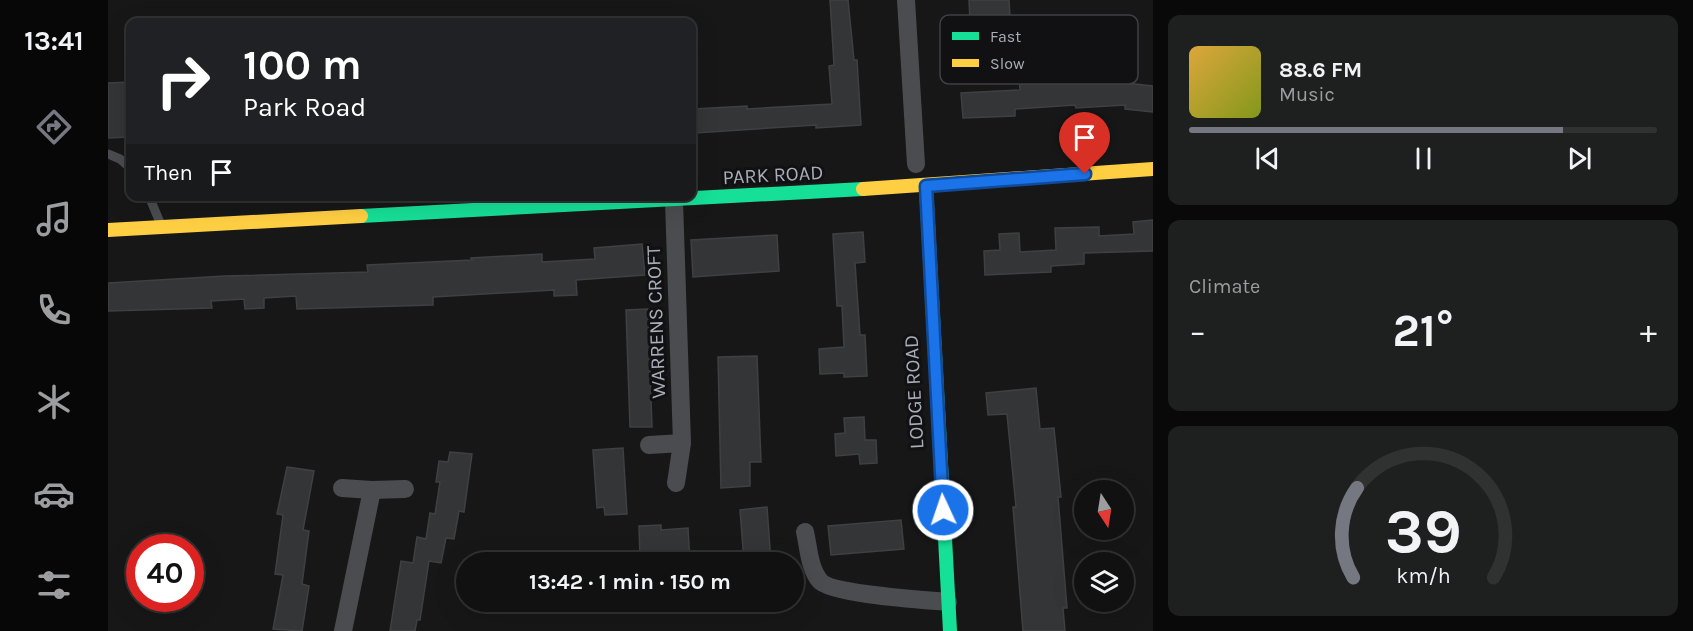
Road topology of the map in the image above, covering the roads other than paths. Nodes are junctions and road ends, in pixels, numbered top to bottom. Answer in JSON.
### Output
{"nodes":[{"id":1,"x":906,"y":0,"type":"edge"},
{"id":2,"x":108,"y":154,"type":"edge"},
{"id":3,"x":916,"y":164,"type":"dead end"},
{"id":4,"x":126,"y":165,"type":"edge"},
{"id":5,"x":1153,"y":169,"type":"edge"},
{"id":6,"x":926,"y":186,"type":"junction"},
{"id":7,"x":696,"y":200,"type":"edge"},
{"id":8,"x":151,"y":201,"type":"edge"},
{"id":9,"x":675,"y":201,"type":"joint"},
{"id":10,"x":162,"y":228,"type":"junction"},
{"id":11,"x":108,"y":230,"type":"edge"},
{"id":12,"x":682,"y":443,"type":"junction"},
{"id":13,"x":649,"y":445,"type":"dead end"},
{"id":14,"x":676,"y":483,"type":"dead end"},
{"id":15,"x":342,"y":488,"type":"dead end"},
{"id":16,"x":405,"y":489,"type":"dead end"},
{"id":17,"x":372,"y":490,"type":"junction"},
{"id":18,"x":805,"y":532,"type":"dead end"},
{"id":19,"x":948,"y":602,"type":"junction"},
{"id":20,"x":343,"y":631,"type":"edge"},
{"id":21,"x":950,"y":631,"type":"edge"}],
"edges":[{"from":1,"to":3,"type":"street"},
{"from":2,"to":4,"type":"lane"},
{"from":5,"to":6,"type":"street","name":"PARK ROAD"},
{"from":6,"to":7,"type":"street","name":"PARK ROAD"},
{"from":6,"to":19,"type":"street","name":"LODGE ROAD"},
{"from":8,"to":10,"type":"lane"},
{"from":9,"to":10,"type":"street","name":"PARK ROAD"},
{"from":9,"to":12,"type":"street","name":"WARRENS CROFT"},
{"from":10,"to":11,"type":"street","name":"PARK ROAD"},
{"from":12,"to":13,"type":"street"},
{"from":12,"to":14,"type":"street","name":"WARRENS CROFT"},
{"from":15,"to":17,"type":"street"},
{"from":16,"to":17,"type":"street"},
{"from":17,"to":20,"type":"street"},
{"from":18,"to":19,"type":"street"},
{"from":19,"to":21,"type":"street","name":"LODGE ROAD"}]}
